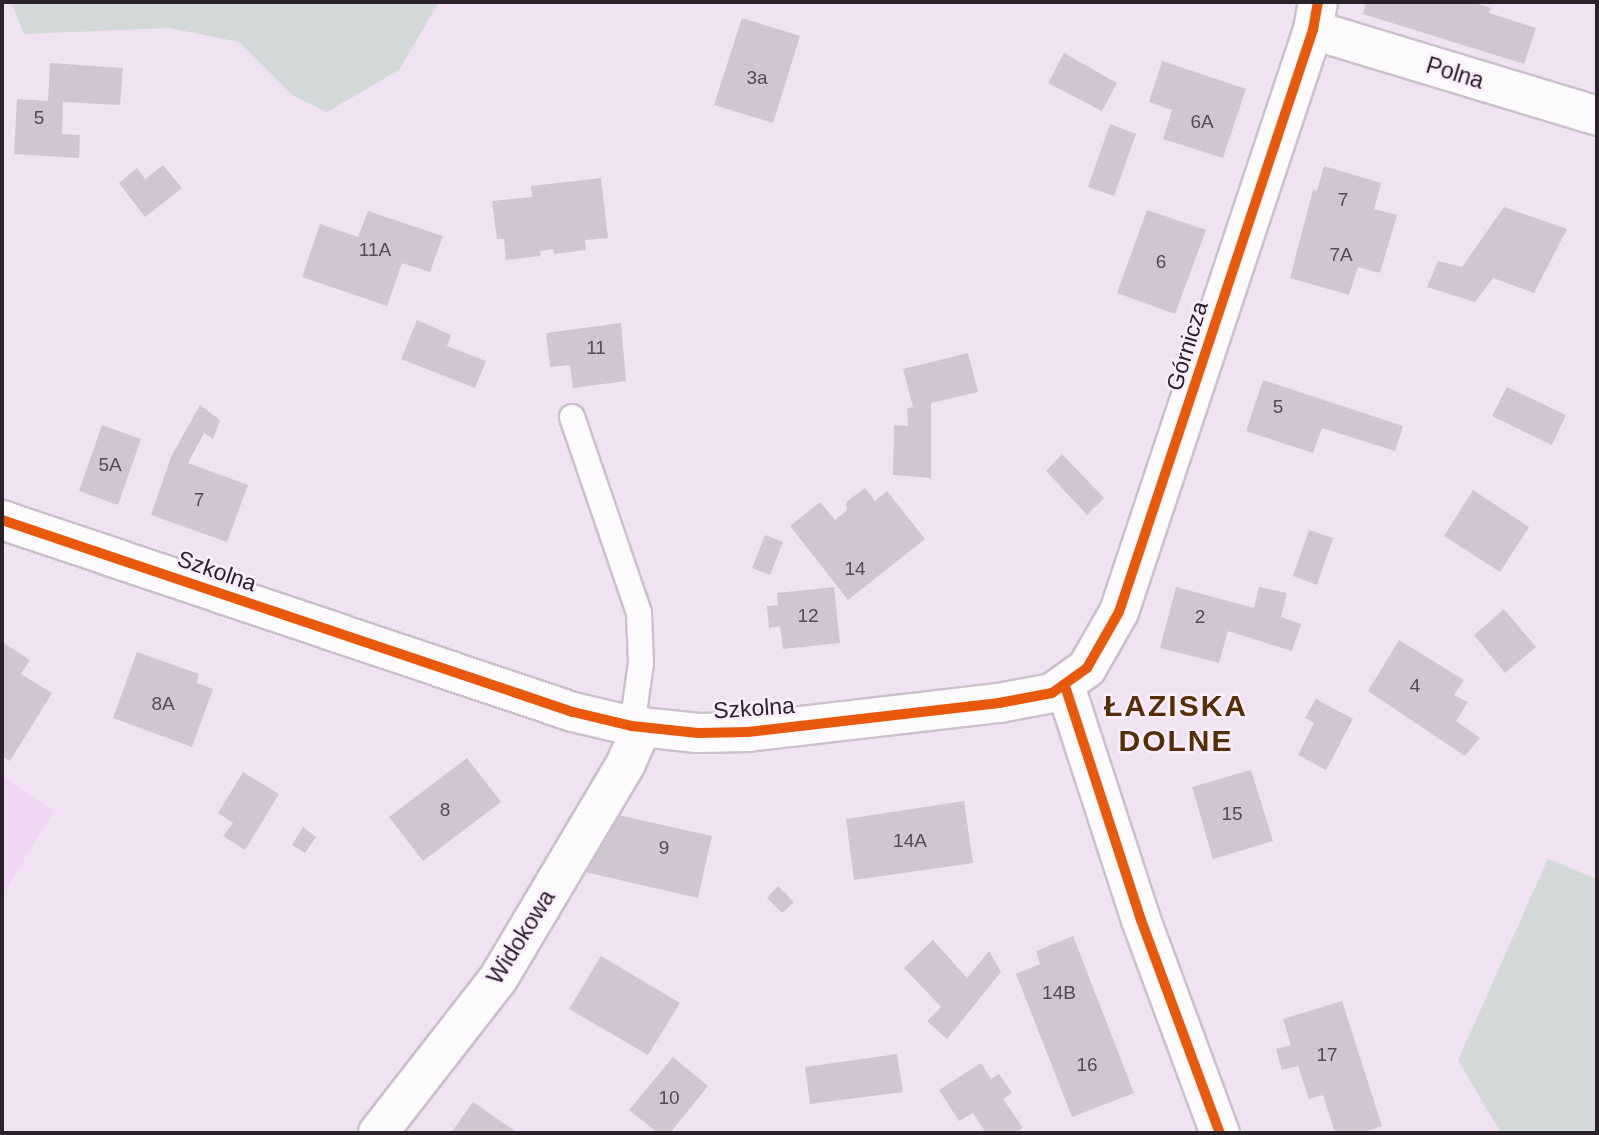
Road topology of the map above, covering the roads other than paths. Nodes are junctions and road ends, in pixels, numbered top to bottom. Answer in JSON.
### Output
{"nodes":[{"id":1,"x":1315,"y":16,"type":"edge"},
{"id":2,"x":1597,"y":116,"type":"edge"},
{"id":3,"x":572,"y":417,"type":"dead end"},
{"id":4,"x":2,"y":520,"type":"edge"},
{"id":5,"x":1065,"y":686,"type":"junction"},
{"id":6,"x":637,"y":727,"type":"junction"},
{"id":7,"x":378,"y":1133,"type":"edge"},
{"id":8,"x":1220,"y":1133,"type":"edge"}],
"edges":[{"from":1,"to":2,"type":"street","name":"Polna"},
{"from":1,"to":5,"type":"street","name":"Górnicza"},
{"from":3,"to":6,"type":"lane"},
{"from":4,"to":6,"type":"street","name":"Szkolna"},
{"from":5,"to":6,"type":"street","name":"Szkolna"},
{"from":5,"to":8,"type":"street"},
{"from":6,"to":7,"type":"street","name":"Widokowa"}]}
